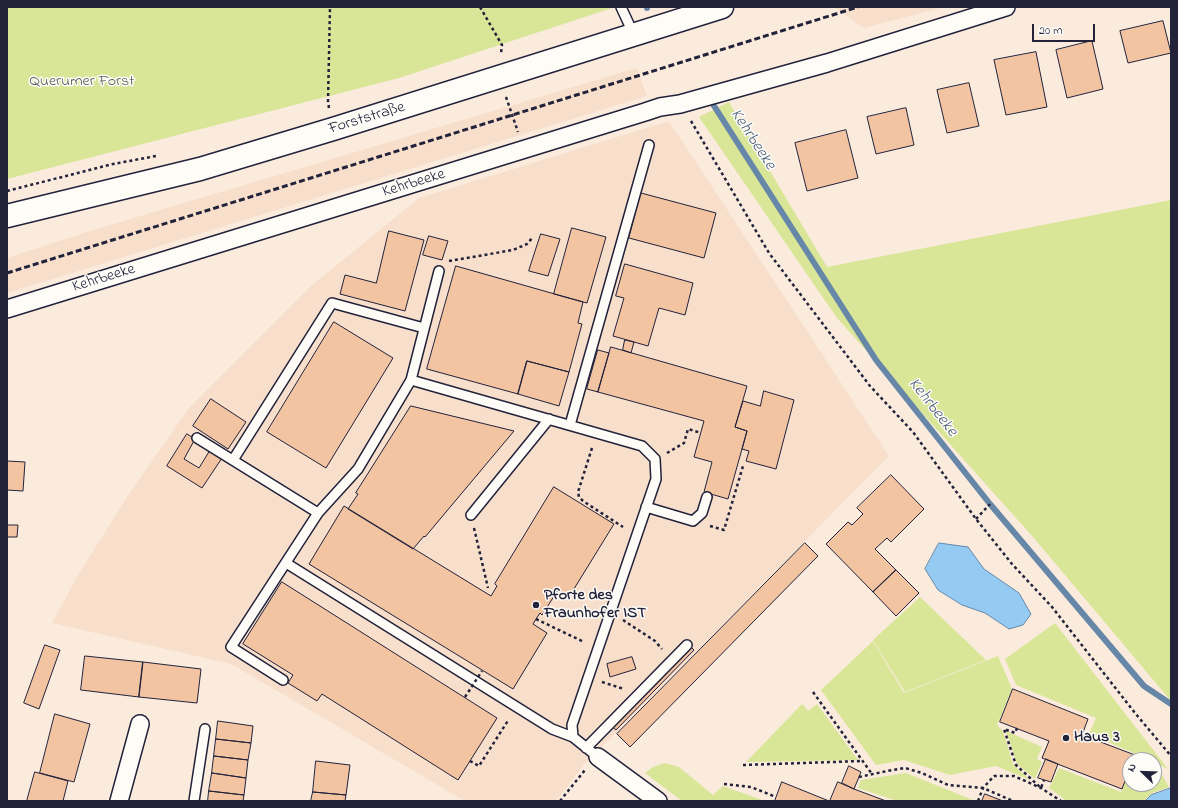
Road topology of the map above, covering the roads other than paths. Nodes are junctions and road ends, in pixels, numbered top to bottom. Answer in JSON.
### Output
{"nodes":[{"id":1,"x":621,"y":7,"type":"edge"},
{"id":2,"x":722,"y":7,"type":"edge"},
{"id":3,"x":1006,"y":7,"type":"edge"},
{"id":4,"x":634,"y":35,"type":"junction"},
{"id":5,"x":649,"y":145,"type":"dead end"},
{"id":6,"x":7,"y":216,"type":"edge"},
{"id":7,"x":439,"y":271,"type":"road end"},
{"id":8,"x":7,"y":309,"type":"edge"},
{"id":9,"x":424,"y":328,"type":"junction"},
{"id":10,"x":411,"y":380,"type":"junction"},
{"id":11,"x":549,"y":419,"type":"junction"},
{"id":12,"x":570,"y":425,"type":"junction"},
{"id":13,"x":197,"y":438,"type":"dead end"},
{"id":14,"x":233,"y":460,"type":"junction"},
{"id":15,"x":707,"y":497,"type":"dead end"},
{"id":16,"x":646,"y":507,"type":"junction"},
{"id":17,"x":318,"y":513,"type":"junction"},
{"id":18,"x":471,"y":515,"type":"road end"},
{"id":19,"x":286,"y":563,"type":"junction"},
{"id":20,"x":687,"y":645,"type":"dead end"},
{"id":21,"x":283,"y":680,"type":"dead end"},
{"id":22,"x":140,"y":724,"type":"dead end"},
{"id":23,"x":205,"y":729,"type":"dead end"},
{"id":24,"x":573,"y":738,"type":"junction"},
{"id":25,"x":594,"y":754,"type":"junction"},
{"id":26,"x":119,"y":801,"type":"edge"},
{"id":27,"x":194,"y":801,"type":"edge"},
{"id":28,"x":658,"y":801,"type":"edge"}],
"edges":[{"from":1,"to":4,"type":"lane"},
{"from":2,"to":4,"type":"main road","name":"Forststraße"},
{"from":3,"to":8,"type":"street","name":"Kehrbeeke"},
{"from":4,"to":6,"type":"main road","name":"Forststraße"},
{"from":5,"to":12,"type":"lane"},
{"from":7,"to":9,"type":"lane"},
{"from":9,"to":10,"type":"lane"},
{"from":9,"to":14,"type":"lane"},
{"from":10,"to":11,"type":"lane"},
{"from":10,"to":17,"type":"lane"},
{"from":11,"to":12,"type":"lane"},
{"from":11,"to":18,"type":"lane"},
{"from":12,"to":16,"type":"lane"},
{"from":13,"to":14,"type":"lane"},
{"from":14,"to":17,"type":"lane"},
{"from":15,"to":16,"type":"lane"},
{"from":16,"to":24,"type":"lane"},
{"from":17,"to":19,"type":"lane"},
{"from":19,"to":21,"type":"lane"},
{"from":19,"to":24,"type":"lane"},
{"from":20,"to":25,"type":"lane"},
{"from":22,"to":26,"type":"street"},
{"from":23,"to":27,"type":"lane"},
{"from":24,"to":25,"type":"lane"},
{"from":25,"to":28,"type":"street"}]}
